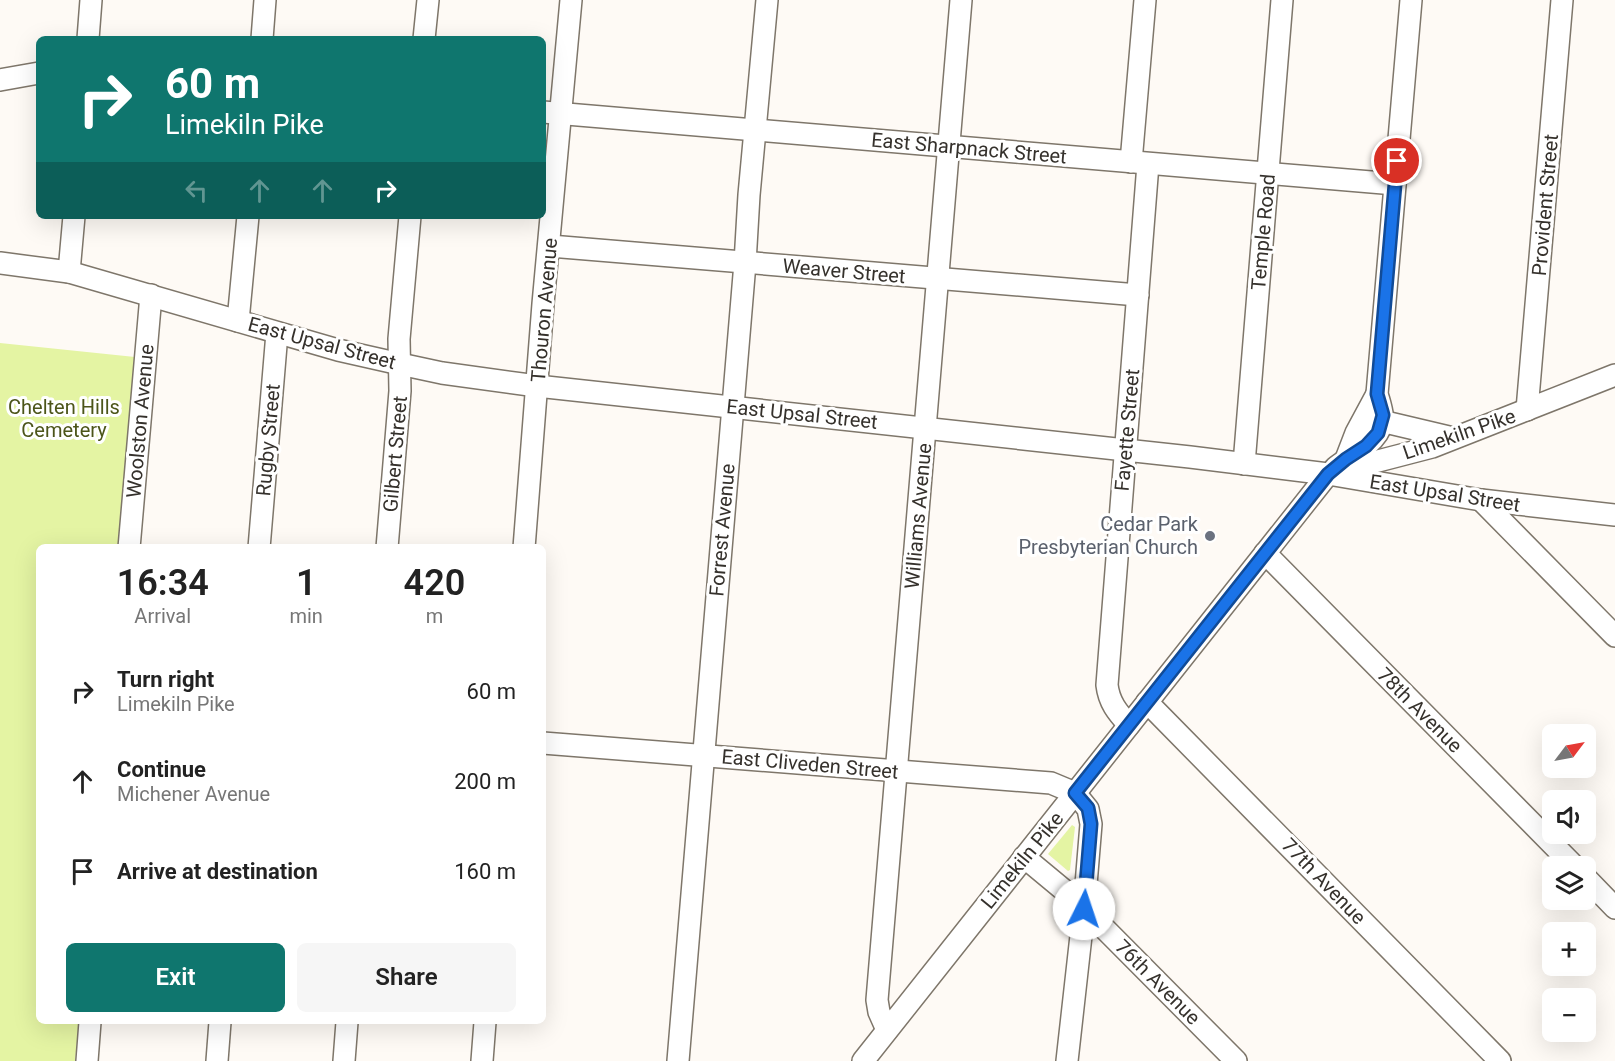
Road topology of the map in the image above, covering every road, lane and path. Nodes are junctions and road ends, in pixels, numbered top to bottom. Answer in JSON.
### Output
{"nodes":[{"id":1,"x":92,"y":0,"type":"edge"},
{"id":2,"x":266,"y":0,"type":"edge"},
{"id":3,"x":428,"y":0,"type":"edge"},
{"id":4,"x":571,"y":0,"type":"edge"},
{"id":5,"x":767,"y":0,"type":"edge"},
{"id":6,"x":961,"y":0,"type":"edge"},
{"id":7,"x":1145,"y":0,"type":"edge"},
{"id":8,"x":1282,"y":0,"type":"edge"},
{"id":9,"x":1411,"y":0,"type":"edge"},
{"id":10,"x":1562,"y":0,"type":"edge"},
{"id":11,"x":88,"y":36,"type":"edge"},
{"id":12,"x":262,"y":36,"type":"edge"},
{"id":13,"x":424,"y":36,"type":"edge"},
{"id":14,"x":36,"y":74,"type":"edge"},
{"id":15,"x":0,"y":80,"type":"edge"},
{"id":16,"x":552,"y":112,"type":"edge"},
{"id":17,"x":756,"y":130,"type":"junction"},
{"id":18,"x":948,"y":146,"type":"junction"},
{"id":19,"x":1140,"y":163,"type":"junction"},
{"id":20,"x":1268,"y":173,"type":"junction"},
{"id":21,"x":1395,"y":184,"type":"junction"},
{"id":22,"x":74,"y":219,"type":"edge"},
{"id":23,"x":248,"y":219,"type":"edge"},
{"id":24,"x":410,"y":219,"type":"edge"},
{"id":25,"x":550,"y":246,"type":"junction"},
{"id":26,"x":745,"y":262,"type":"junction"},
{"id":27,"x":0,"y":263,"type":"edge"},
{"id":28,"x":69,"y":272,"type":"junction"},
{"id":29,"x":938,"y":279,"type":"junction"},
{"id":30,"x":151,"y":295,"type":"junction"},
{"id":31,"x":1138,"y":295,"type":"junction"},
{"id":32,"x":238,"y":321,"type":"junction"},
{"id":33,"x":278,"y":333,"type":"junction"},
{"id":34,"x":399,"y":364,"type":"junction"},
{"id":35,"x":1615,"y":375,"type":"edge"},
{"id":36,"x":537,"y":386,"type":"junction"},
{"id":37,"x":1377,"y":394,"type":"junction"},
{"id":38,"x":733,"y":406,"type":"junction"},
{"id":39,"x":1527,"y":410,"type":"junction"},
{"id":40,"x":1381,"y":421,"type":"junction"},
{"id":41,"x":925,"y":427,"type":"junction"},
{"id":42,"x":1453,"y":438,"type":"junction"},
{"id":43,"x":1125,"y":449,"type":"junction"},
{"id":44,"x":1346,"y":459,"type":"junction"},
{"id":45,"x":1244,"y":464,"type":"junction"},
{"id":46,"x":1328,"y":474,"type":"junction"},
{"id":47,"x":1481,"y":500,"type":"junction"},
{"id":48,"x":1615,"y":515,"type":"edge"},
{"id":49,"x":129,"y":544,"type":"edge"},
{"id":50,"x":259,"y":544,"type":"edge"},
{"id":51,"x":387,"y":544,"type":"edge"},
{"id":52,"x":524,"y":544,"type":"edge"},
{"id":53,"x":1265,"y":553,"type":"junction"},
{"id":54,"x":1615,"y":636,"type":"edge"},
{"id":55,"x":1147,"y":702,"type":"junction"},
{"id":56,"x":1129,"y":725,"type":"junction"},
{"id":57,"x":546,"y":743,"type":"edge"},
{"id":58,"x":704,"y":755,"type":"junction"},
{"id":59,"x":896,"y":770,"type":"junction"},
{"id":60,"x":1075,"y":793,"type":"junction"},
{"id":61,"x":1564,"y":856,"type":"edge"},
{"id":62,"x":1024,"y":857,"type":"junction"},
{"id":63,"x":1596,"y":888,"type":"edge"},
{"id":64,"x":1615,"y":908,"type":"edge"},
{"id":65,"x":1084,"y":909,"type":"junction"},
{"id":66,"x":90,"y":1024,"type":"edge"},
{"id":67,"x":220,"y":1024,"type":"edge"},
{"id":68,"x":347,"y":1024,"type":"edge"},
{"id":69,"x":485,"y":1024,"type":"edge"},
{"id":70,"x":887,"y":1030,"type":"junction"},
{"id":71,"x":87,"y":1061,"type":"edge"},
{"id":72,"x":217,"y":1061,"type":"edge"},
{"id":73,"x":344,"y":1061,"type":"edge"},
{"id":74,"x":482,"y":1061,"type":"edge"},
{"id":75,"x":678,"y":1061,"type":"edge"},
{"id":76,"x":862,"y":1061,"type":"edge"},
{"id":77,"x":1067,"y":1061,"type":"edge"},
{"id":78,"x":1236,"y":1061,"type":"edge"},
{"id":79,"x":1500,"y":1061,"type":"edge"}],
"edges":[{"from":1,"to":11,"type":"street"},
{"from":2,"to":12,"type":"street"},
{"from":3,"to":13,"type":"street"},
{"from":4,"to":16,"type":"street","name":"Thouron Avenue"},
{"from":5,"to":17,"type":"street","name":"Forrest Avenue"},
{"from":6,"to":18,"type":"street","name":"Williams Avenue"},
{"from":7,"to":19,"type":"street","name":"Fayette Street"},
{"from":8,"to":20,"type":"street","name":"Temple Road"},
{"from":9,"to":21,"type":"street"},
{"from":10,"to":39,"type":"street","name":"Provident Street"},
{"from":14,"to":15,"type":"street"},
{"from":16,"to":17,"type":"street","name":"East Sharpnack Street"},
{"from":16,"to":25,"type":"street","name":"Thouron Avenue"},
{"from":17,"to":18,"type":"street","name":"East Sharpnack Street"},
{"from":17,"to":26,"type":"street","name":"Forrest Avenue"},
{"from":18,"to":19,"type":"street","name":"East Sharpnack Street"},
{"from":18,"to":29,"type":"street","name":"Williams Avenue"},
{"from":19,"to":20,"type":"street","name":"East Sharpnack Street"},
{"from":19,"to":31,"type":"street","name":"Fayette Street"},
{"from":20,"to":21,"type":"street","name":"East Sharpnack Street"},
{"from":20,"to":45,"type":"street","name":"Temple Road"},
{"from":21,"to":37,"type":"street"},
{"from":22,"to":28,"type":"street"},
{"from":23,"to":32,"type":"street"},
{"from":24,"to":34,"type":"street","name":"Gilbert Street"},
{"from":25,"to":26,"type":"street","name":"Weaver Street"},
{"from":25,"to":36,"type":"street","name":"Thouron Avenue"},
{"from":26,"to":29,"type":"street","name":"Weaver Street"},
{"from":26,"to":38,"type":"street","name":"Forrest Avenue"},
{"from":27,"to":28,"type":"street","name":"East Upsal Street"},
{"from":28,"to":30,"type":"street","name":"East Upsal Street"},
{"from":29,"to":31,"type":"street","name":"Weaver Street"},
{"from":29,"to":41,"type":"street","name":"Williams Avenue"},
{"from":30,"to":32,"type":"street","name":"East Upsal Street"},
{"from":30,"to":49,"type":"street","name":"Woolston Avenue"},
{"from":31,"to":43,"type":"street","name":"Fayette Street"},
{"from":32,"to":33,"type":"street","name":"East Upsal Street"},
{"from":33,"to":34,"type":"street","name":"East Upsal Street"},
{"from":33,"to":50,"type":"street","name":"Rugby Street"},
{"from":34,"to":36,"type":"street","name":"East Upsal Street"},
{"from":34,"to":51,"type":"street","name":"Gilbert Street"},
{"from":35,"to":39,"type":"street","name":"Limekiln Pike"},
{"from":36,"to":38,"type":"street","name":"East Upsal Street"},
{"from":36,"to":52,"type":"street","name":"Thouron Avenue"},
{"from":37,"to":40,"type":"street"},
{"from":37,"to":44,"type":"street"},
{"from":38,"to":41,"type":"street","name":"East Upsal Street"},
{"from":38,"to":58,"type":"street","name":"Forrest Avenue"},
{"from":39,"to":42,"type":"street","name":"Limekiln Pike"},
{"from":40,"to":42,"type":"street"},
{"from":40,"to":44,"type":"street"},
{"from":41,"to":43,"type":"street","name":"East Upsal Street"},
{"from":41,"to":59,"type":"street","name":"Williams Avenue"},
{"from":42,"to":46,"type":"street","name":"Limekiln Pike"},
{"from":43,"to":45,"type":"street","name":"East Upsal Street"},
{"from":43,"to":56,"type":"street","name":"Fayette Street"},
{"from":44,"to":46,"type":"street"},
{"from":45,"to":46,"type":"street","name":"East Upsal Street"},
{"from":46,"to":47,"type":"street","name":"East Upsal Street"},
{"from":46,"to":53,"type":"street","name":"Limekiln Pike"},
{"from":47,"to":48,"type":"street","name":"East Upsal Street"},
{"from":47,"to":54,"type":"street"},
{"from":53,"to":55,"type":"street","name":"Limekiln Pike"},
{"from":53,"to":61,"type":"street","name":"78th Avenue"},
{"from":55,"to":56,"type":"street","name":"Limekiln Pike"},
{"from":55,"to":79,"type":"street","name":"77th Avenue"},
{"from":56,"to":60,"type":"street","name":"Limekiln Pike"},
{"from":57,"to":58,"type":"street","name":"East Cliveden Street"},
{"from":58,"to":59,"type":"street","name":"East Cliveden Street"},
{"from":58,"to":75,"type":"street","name":"Forrest Avenue"},
{"from":59,"to":60,"type":"street","name":"East Cliveden Street"},
{"from":59,"to":70,"type":"street","name":"Williams Avenue"},
{"from":60,"to":62,"type":"street","name":"Limekiln Pike"},
{"from":60,"to":65,"type":"street"},
{"from":62,"to":65,"type":"street","name":"76th Avenue"},
{"from":62,"to":70,"type":"street","name":"Limekiln Pike"},
{"from":63,"to":64,"type":"street"},
{"from":65,"to":77,"type":"street"},
{"from":65,"to":78,"type":"street","name":"76th Avenue"},
{"from":66,"to":71,"type":"street"},
{"from":67,"to":72,"type":"street"},
{"from":68,"to":73,"type":"street"},
{"from":69,"to":74,"type":"street"},
{"from":70,"to":76,"type":"street","name":"Limekiln Pike"}]}
